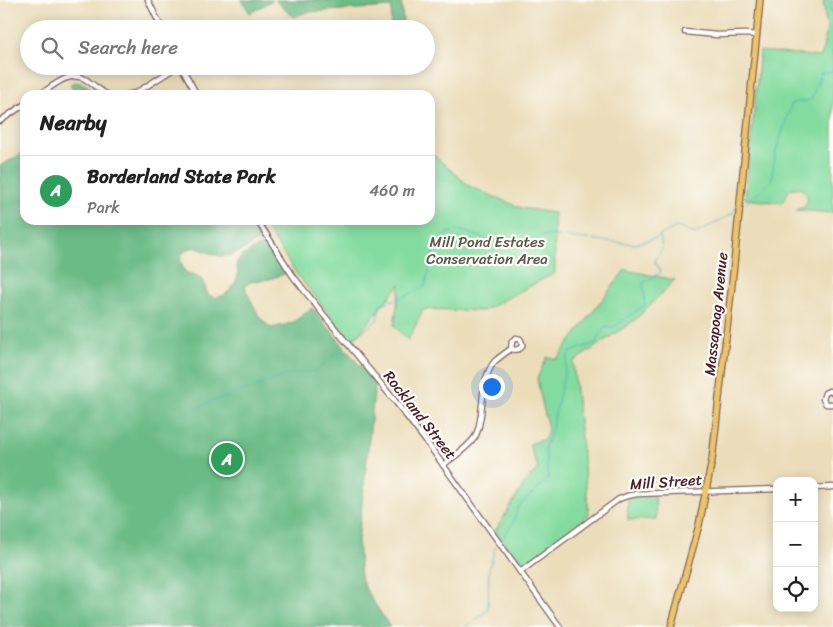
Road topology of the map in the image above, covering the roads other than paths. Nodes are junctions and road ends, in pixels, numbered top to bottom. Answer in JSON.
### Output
{"nodes":[{"id":1,"x":148,"y":0,"type":"edge"},
{"id":2,"x":760,"y":0,"type":"edge"},
{"id":3,"x":158,"y":20,"type":"edge"},
{"id":4,"x":685,"y":32,"type":"dead end"},
{"id":5,"x":757,"y":35,"type":"junction"},
{"id":6,"x":165,"y":75,"type":"edge"},
{"id":7,"x":185,"y":75,"type":"edge"},
{"id":8,"x":73,"y":77,"type":"joint"},
{"id":9,"x":46,"y":90,"type":"edge"},
{"id":10,"x":98,"y":90,"type":"edge"},
{"id":11,"x":139,"y":90,"type":"edge"},
{"id":12,"x":194,"y":90,"type":"edge"},
{"id":13,"x":20,"y":107,"type":"edge"},
{"id":14,"x":0,"y":121,"type":"edge"},
{"id":15,"x":260,"y":225,"type":"edge"},
{"id":16,"x":511,"y":349,"type":"dead end"},
{"id":17,"x":833,"y":392,"type":"edge"},
{"id":18,"x":833,"y":404,"type":"edge"},
{"id":19,"x":443,"y":465,"type":"junction"},
{"id":20,"x":818,"y":488,"type":"edge"},
{"id":21,"x":833,"y":488,"type":"edge"},
{"id":22,"x":773,"y":489,"type":"edge"},
{"id":23,"x":706,"y":491,"type":"junction"},
{"id":24,"x":520,"y":572,"type":"junction"},
{"id":25,"x":560,"y":627,"type":"edge"},
{"id":26,"x":671,"y":627,"type":"edge"}],
"edges":[{"from":1,"to":3,"type":"street"},
{"from":2,"to":5,"type":"main road","name":"Massapoag Avenue"},
{"from":4,"to":5,"type":"street"},
{"from":5,"to":23,"type":"main road","name":"Massapoag Avenue"},
{"from":6,"to":11,"type":"street"},
{"from":7,"to":12,"type":"street"},
{"from":8,"to":9,"type":"street"},
{"from":8,"to":10,"type":"street"},
{"from":13,"to":14,"type":"street"},
{"from":15,"to":19,"type":"street","name":"Rockland Street"},
{"from":16,"to":19,"type":"street"},
{"from":17,"to":18,"type":"street"},
{"from":19,"to":24,"type":"street","name":"Rockland Street"},
{"from":20,"to":21,"type":"street"},
{"from":22,"to":23,"type":"street","name":"Mill Street"},
{"from":23,"to":24,"type":"street","name":"Mill Street"},
{"from":23,"to":26,"type":"main road","name":"Massapoag Avenue"},
{"from":24,"to":25,"type":"street","name":"Rockland Street"}]}
